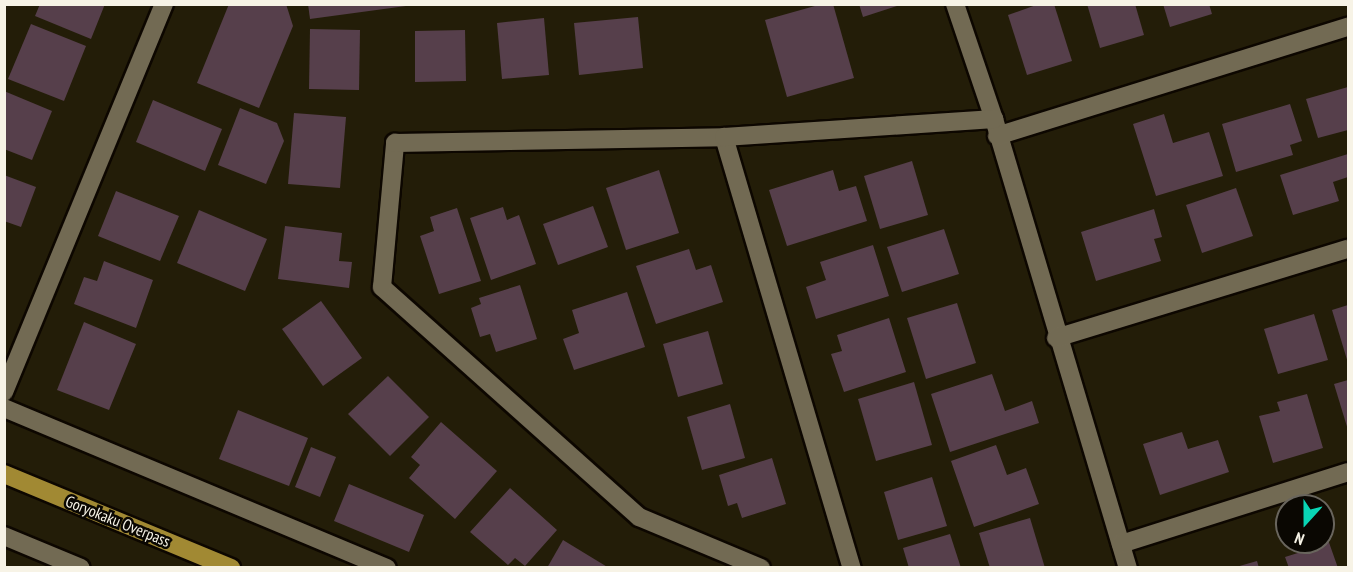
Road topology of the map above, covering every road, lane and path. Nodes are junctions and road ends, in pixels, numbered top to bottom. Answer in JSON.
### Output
{"nodes":[{"id":1,"x":164,"y":4,"type":"edge"},
{"id":2,"x":955,"y":4,"type":"edge"},
{"id":3,"x":1348,"y":27,"type":"edge"},
{"id":4,"x":995,"y":128,"type":"junction"},
{"id":5,"x":724,"y":137,"type":"junction"},
{"id":6,"x":1348,"y":249,"type":"edge"},
{"id":7,"x":1056,"y":338,"type":"junction"},
{"id":8,"x":4,"y":392,"type":"edge"},
{"id":9,"x":4,"y":408,"type":"edge"},
{"id":10,"x":1348,"y":472,"type":"edge"},
{"id":11,"x":4,"y":474,"type":"edge"},
{"id":12,"x":4,"y":536,"type":"edge"},
{"id":13,"x":1121,"y":544,"type":"junction"},
{"id":14,"x":81,"y":567,"type":"edge"},
{"id":15,"x":231,"y":567,"type":"edge"},
{"id":16,"x":387,"y":567,"type":"edge"},
{"id":17,"x":761,"y":567,"type":"edge"},
{"id":18,"x":852,"y":567,"type":"edge"},
{"id":19,"x":1128,"y":567,"type":"edge"}],
"edges":[{"from":1,"to":8,"type":"street"},
{"from":2,"to":4,"type":"street"},
{"from":3,"to":4,"type":"street"},
{"from":4,"to":5,"type":"street"},
{"from":4,"to":7,"type":"street"},
{"from":5,"to":17,"type":"street"},
{"from":5,"to":18,"type":"street"},
{"from":6,"to":7,"type":"street"},
{"from":7,"to":13,"type":"street"},
{"from":9,"to":16,"type":"street"},
{"from":10,"to":13,"type":"street"},
{"from":11,"to":15,"type":"main road","name":"Goryokaku Overpass"},
{"from":12,"to":14,"type":"street"},
{"from":13,"to":19,"type":"street"}]}
